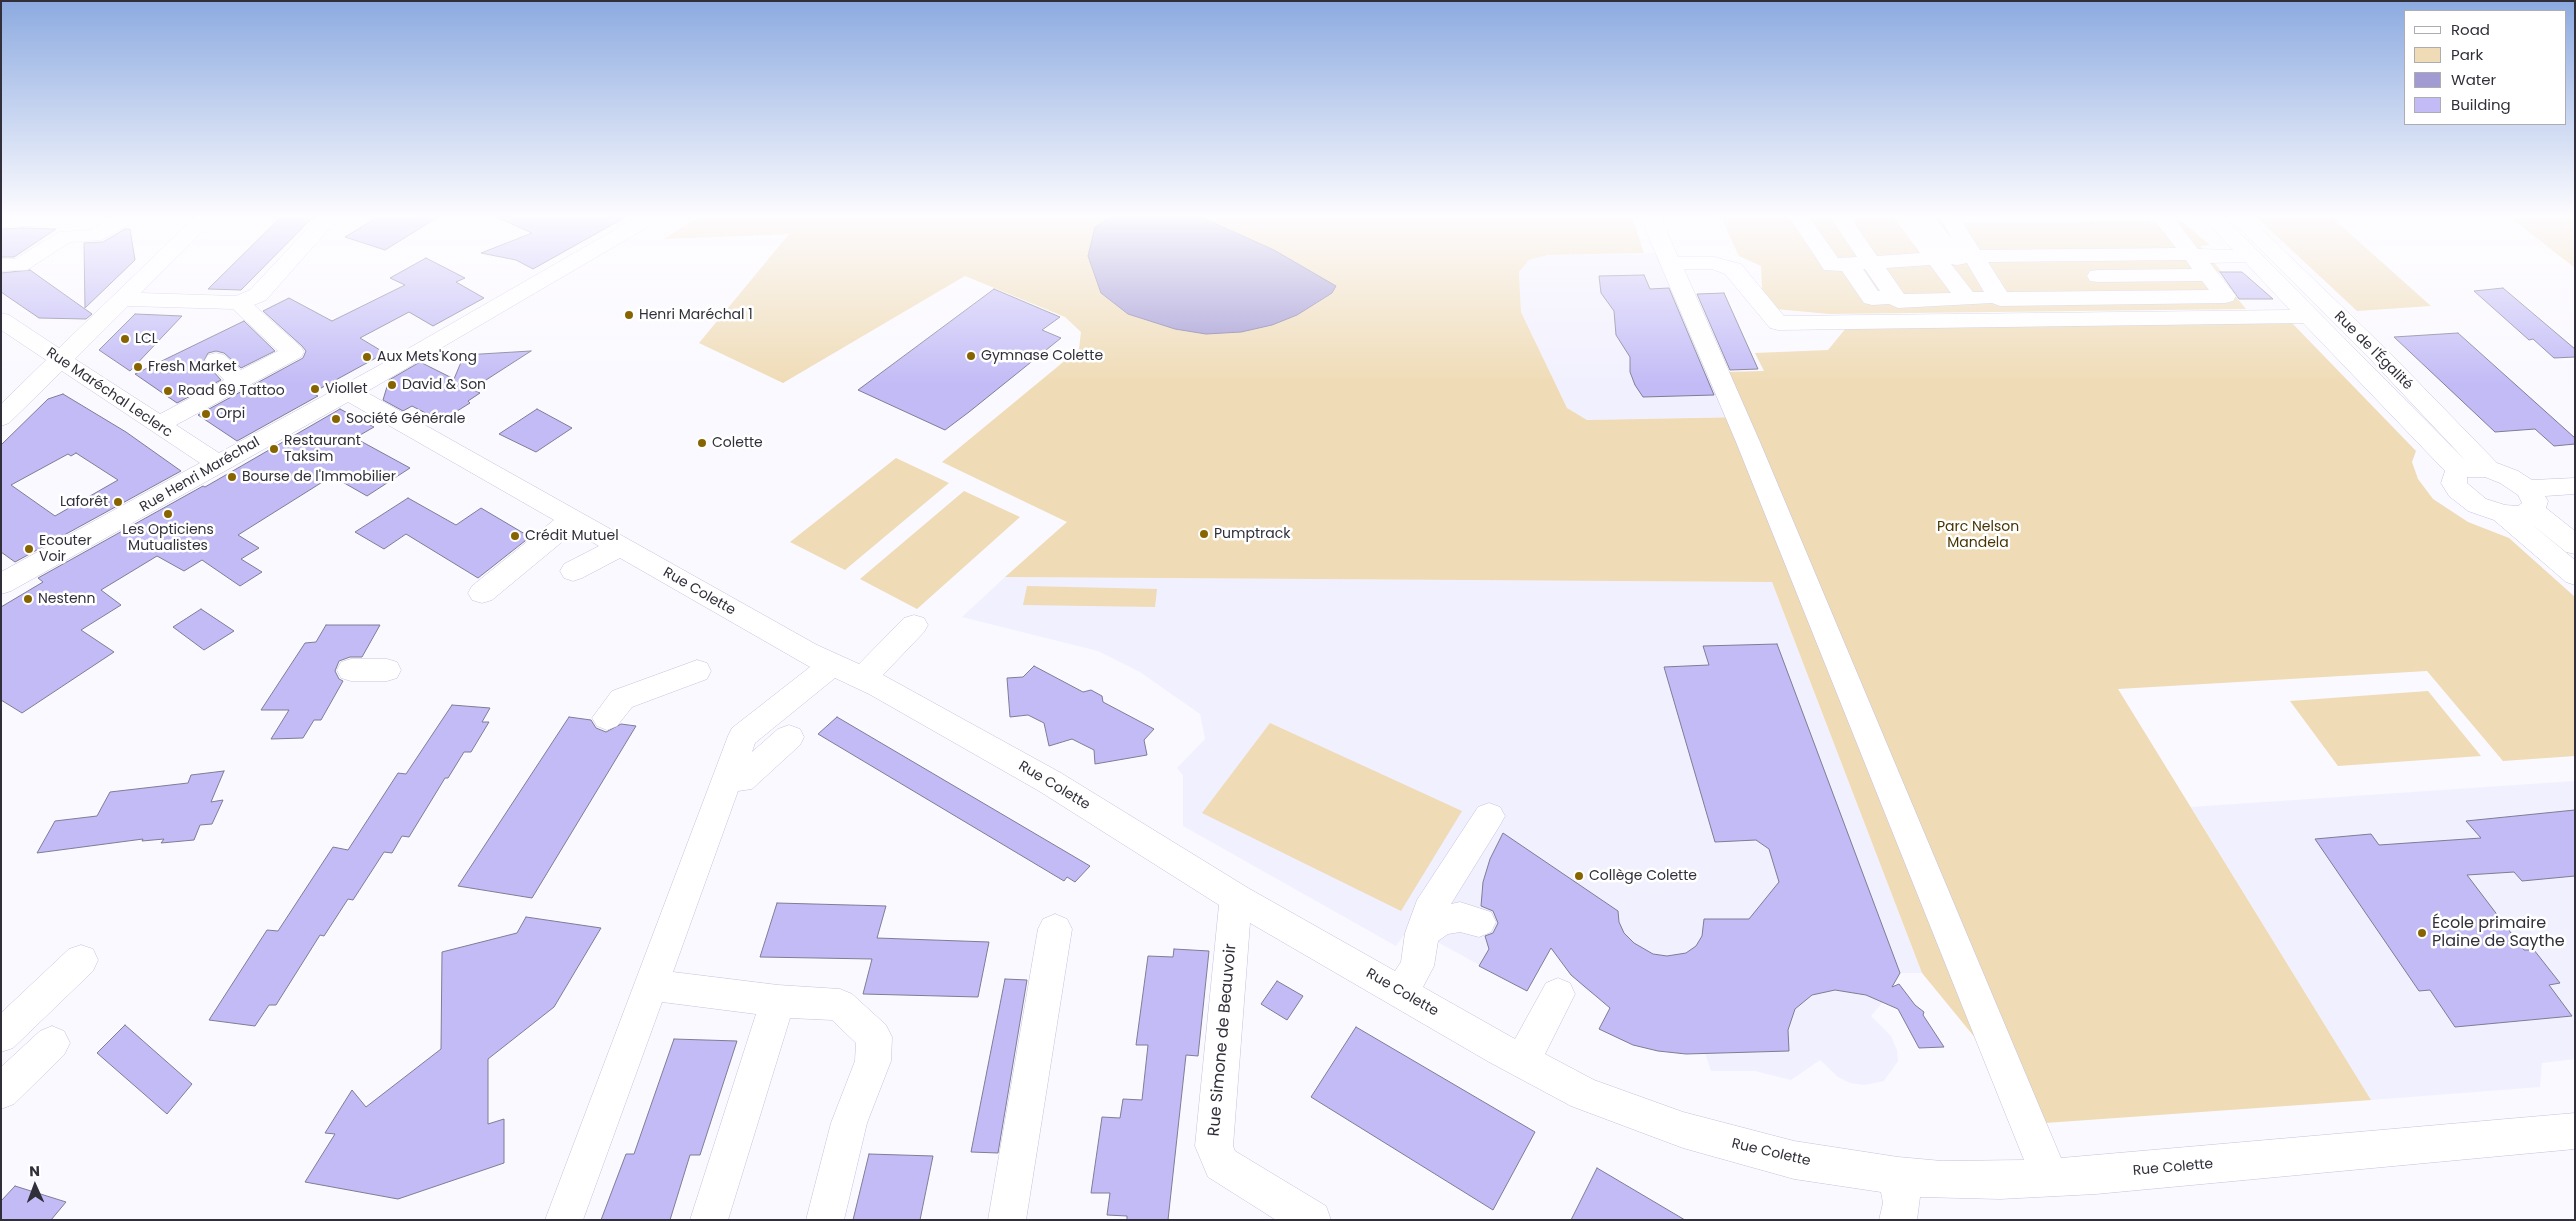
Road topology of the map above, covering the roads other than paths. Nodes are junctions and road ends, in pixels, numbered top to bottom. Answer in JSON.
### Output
{"nodes":[{"id":1,"x":151,"y":271,"type":"edge"},
{"id":2,"x":280,"y":271,"type":"edge"},
{"id":3,"x":558,"y":271,"type":"edge"},
{"id":4,"x":1669,"y":271,"type":"edge"},
{"id":5,"x":1685,"y":271,"type":"edge"},
{"id":6,"x":1735,"y":271,"type":"edge"},
{"id":7,"x":1860,"y":271,"type":"edge"},
{"id":8,"x":1901,"y":271,"type":"edge"},
{"id":9,"x":1952,"y":271,"type":"edge"},
{"id":10,"x":1969,"y":271,"type":"edge"},
{"id":11,"x":2149,"y":271,"type":"edge"},
{"id":12,"x":2196,"y":271,"type":"edge"},
{"id":13,"x":2265,"y":271,"type":"edge"},
{"id":14,"x":2293,"y":271,"type":"edge"},
{"id":15,"x":1670,"y":275,"type":"junction"},
{"id":16,"x":1922,"y":299,"type":"junction"},
{"id":17,"x":1955,"y":299,"type":"junction"},
{"id":18,"x":122,"y":300,"type":"junction"},
{"id":19,"x":239,"y":303,"type":"junction"},
{"id":20,"x":2309,"y":316,"type":"junction"},
{"id":21,"x":1,"y":320,"type":"edge"},
{"id":22,"x":61,"y":360,"type":"junction"},
{"id":23,"x":216,"y":360,"type":"dead end"},
{"id":24,"x":239,"y":381,"type":"junction"},
{"id":25,"x":349,"y":392,"type":"junction"},
{"id":26,"x":1,"y":418,"type":"edge"},
{"id":27,"x":158,"y":425,"type":"junction"},
{"id":28,"x":218,"y":464,"type":"junction"},
{"id":29,"x":2488,"y":469,"type":"junction"},
{"id":30,"x":2459,"y":471,"type":"junction"},
{"id":31,"x":2575,"y":486,"type":"edge"},
{"id":32,"x":2529,"y":500,"type":"junction"},
{"id":33,"x":2503,"y":514,"type":"junction"},
{"id":34,"x":573,"y":519,"type":"junction"},
{"id":35,"x":2575,"y":545,"type":"edge"},
{"id":36,"x":620,"y":546,"type":"junction"},
{"id":37,"x":574,"y":571,"type":"dead end"},
{"id":38,"x":2575,"y":575,"type":"edge"},
{"id":39,"x":1,"y":584,"type":"edge"},
{"id":40,"x":482,"y":593,"type":"dead end"},
{"id":41,"x":914,"y":626,"type":"dead end"},
{"id":42,"x":832,"y":664,"type":"junction"},
{"id":43,"x":350,"y":670,"type":"dead end"},
{"id":44,"x":387,"y":670,"type":"dead end"},
{"id":45,"x":697,"y":671,"type":"dead end"},
{"id":46,"x":862,"y":678,"type":"junction"},
{"id":47,"x":607,"y":718,"type":"dead end"},
{"id":48,"x":789,"y":737,"type":"dead end"},
{"id":49,"x":737,"y":772,"type":"junction"},
{"id":50,"x":1489,"y":816,"type":"dead end"},
{"id":51,"x":1236,"y":898,"type":"junction"},
{"id":52,"x":1479,"y":922,"type":"dead end"},
{"id":53,"x":1055,"y":929,"type":"dead end"},
{"id":54,"x":1422,"y":933,"type":"junction"},
{"id":55,"x":81,"y":960,"type":"dead end"},
{"id":56,"x":650,"y":985,"type":"junction"},
{"id":57,"x":1401,"y":992,"type":"junction"},
{"id":58,"x":1558,"y":994,"type":"dead end"},
{"id":59,"x":778,"y":1001,"type":"junction"},
{"id":60,"x":1,"y":1036,"type":"edge"},
{"id":61,"x":52,"y":1043,"type":"dead end"},
{"id":62,"x":1522,"y":1061,"type":"junction"},
{"id":63,"x":1,"y":1092,"type":"edge"},
{"id":64,"x":2575,"y":1131,"type":"edge"},
{"id":65,"x":1898,"y":1176,"type":"junction"},
{"id":66,"x":2050,"y":1178,"type":"junction"},
{"id":67,"x":564,"y":1220,"type":"edge"},
{"id":68,"x":709,"y":1220,"type":"edge"},
{"id":69,"x":825,"y":1220,"type":"edge"},
{"id":70,"x":1007,"y":1220,"type":"edge"},
{"id":71,"x":1312,"y":1220,"type":"edge"},
{"id":72,"x":1898,"y":1220,"type":"edge"}],
"edges":[{"from":1,"to":18,"type":"street"},
{"from":2,"to":19,"type":"street"},
{"from":3,"to":25,"type":"street","name":"Rue Henri Maréchal"},
{"from":4,"to":15,"type":"street"},
{"from":5,"to":15,"type":"street"},
{"from":6,"to":20,"type":"street"},
{"from":7,"to":16,"type":"street"},
{"from":8,"to":16,"type":"street"},
{"from":9,"to":17,"type":"street"},
{"from":10,"to":17,"type":"street"},
{"from":11,"to":12,"type":"street"},
{"from":13,"to":20,"type":"street","name":"Rue de l'Égalité"},
{"from":14,"to":29,"type":"street","name":"Rue de l'Égalité"},
{"from":15,"to":66,"type":"street"},
{"from":16,"to":17,"type":"street"},
{"from":18,"to":19,"type":"street"},
{"from":18,"to":22,"type":"street"},
{"from":19,"to":24,"type":"street"},
{"from":20,"to":30,"type":"street","name":"Rue de l'Égalité"},
{"from":21,"to":22,"type":"street","name":"Rue Maréchal Leclerc"},
{"from":22,"to":26,"type":"street"},
{"from":22,"to":27,"type":"street","name":"Rue Maréchal Leclerc"},
{"from":23,"to":24,"type":"street"},
{"from":24,"to":27,"type":"street"},
{"from":25,"to":28,"type":"street","name":"Rue Henri Maréchal"},
{"from":25,"to":34,"type":"street","name":"Rue Colette"},
{"from":27,"to":28,"type":"street","name":"Rue Maréchal Leclerc"},
{"from":28,"to":39,"type":"street","name":"Rue Henri Maréchal"},
{"from":29,"to":30,"type":"street"},
{"from":29,"to":32,"type":"street"},
{"from":30,"to":33,"type":"street"},
{"from":31,"to":32,"type":"street"},
{"from":32,"to":33,"type":"street"},
{"from":32,"to":35,"type":"street"},
{"from":33,"to":38,"type":"street"},
{"from":34,"to":36,"type":"street","name":"Rue Colette"},
{"from":34,"to":40,"type":"street"},
{"from":36,"to":37,"type":"street"},
{"from":36,"to":42,"type":"street","name":"Rue Colette"},
{"from":41,"to":46,"type":"street"},
{"from":42,"to":46,"type":"street","name":"Rue Colette"},
{"from":42,"to":49,"type":"street"},
{"from":43,"to":44,"type":"street"},
{"from":45,"to":47,"type":"street"},
{"from":46,"to":51,"type":"street","name":"Rue Colette"},
{"from":48,"to":49,"type":"street"},
{"from":49,"to":56,"type":"street"},
{"from":50,"to":54,"type":"street"},
{"from":51,"to":57,"type":"street","name":"Rue Colette"},
{"from":51,"to":71,"type":"street","name":"Rue Simone de Beauvoir"},
{"from":52,"to":54,"type":"street"},
{"from":53,"to":70,"type":"street"},
{"from":54,"to":57,"type":"street"},
{"from":55,"to":60,"type":"street"},
{"from":56,"to":59,"type":"street"},
{"from":56,"to":67,"type":"street"},
{"from":57,"to":62,"type":"street","name":"Rue Colette"},
{"from":58,"to":62,"type":"street"},
{"from":59,"to":68,"type":"street"},
{"from":59,"to":69,"type":"street"},
{"from":61,"to":63,"type":"street"},
{"from":62,"to":65,"type":"street","name":"Rue Colette"},
{"from":64,"to":66,"type":"street","name":"Rue Colette"},
{"from":65,"to":66,"type":"street","name":"Rue Colette"},
{"from":65,"to":72,"type":"street"}]}
